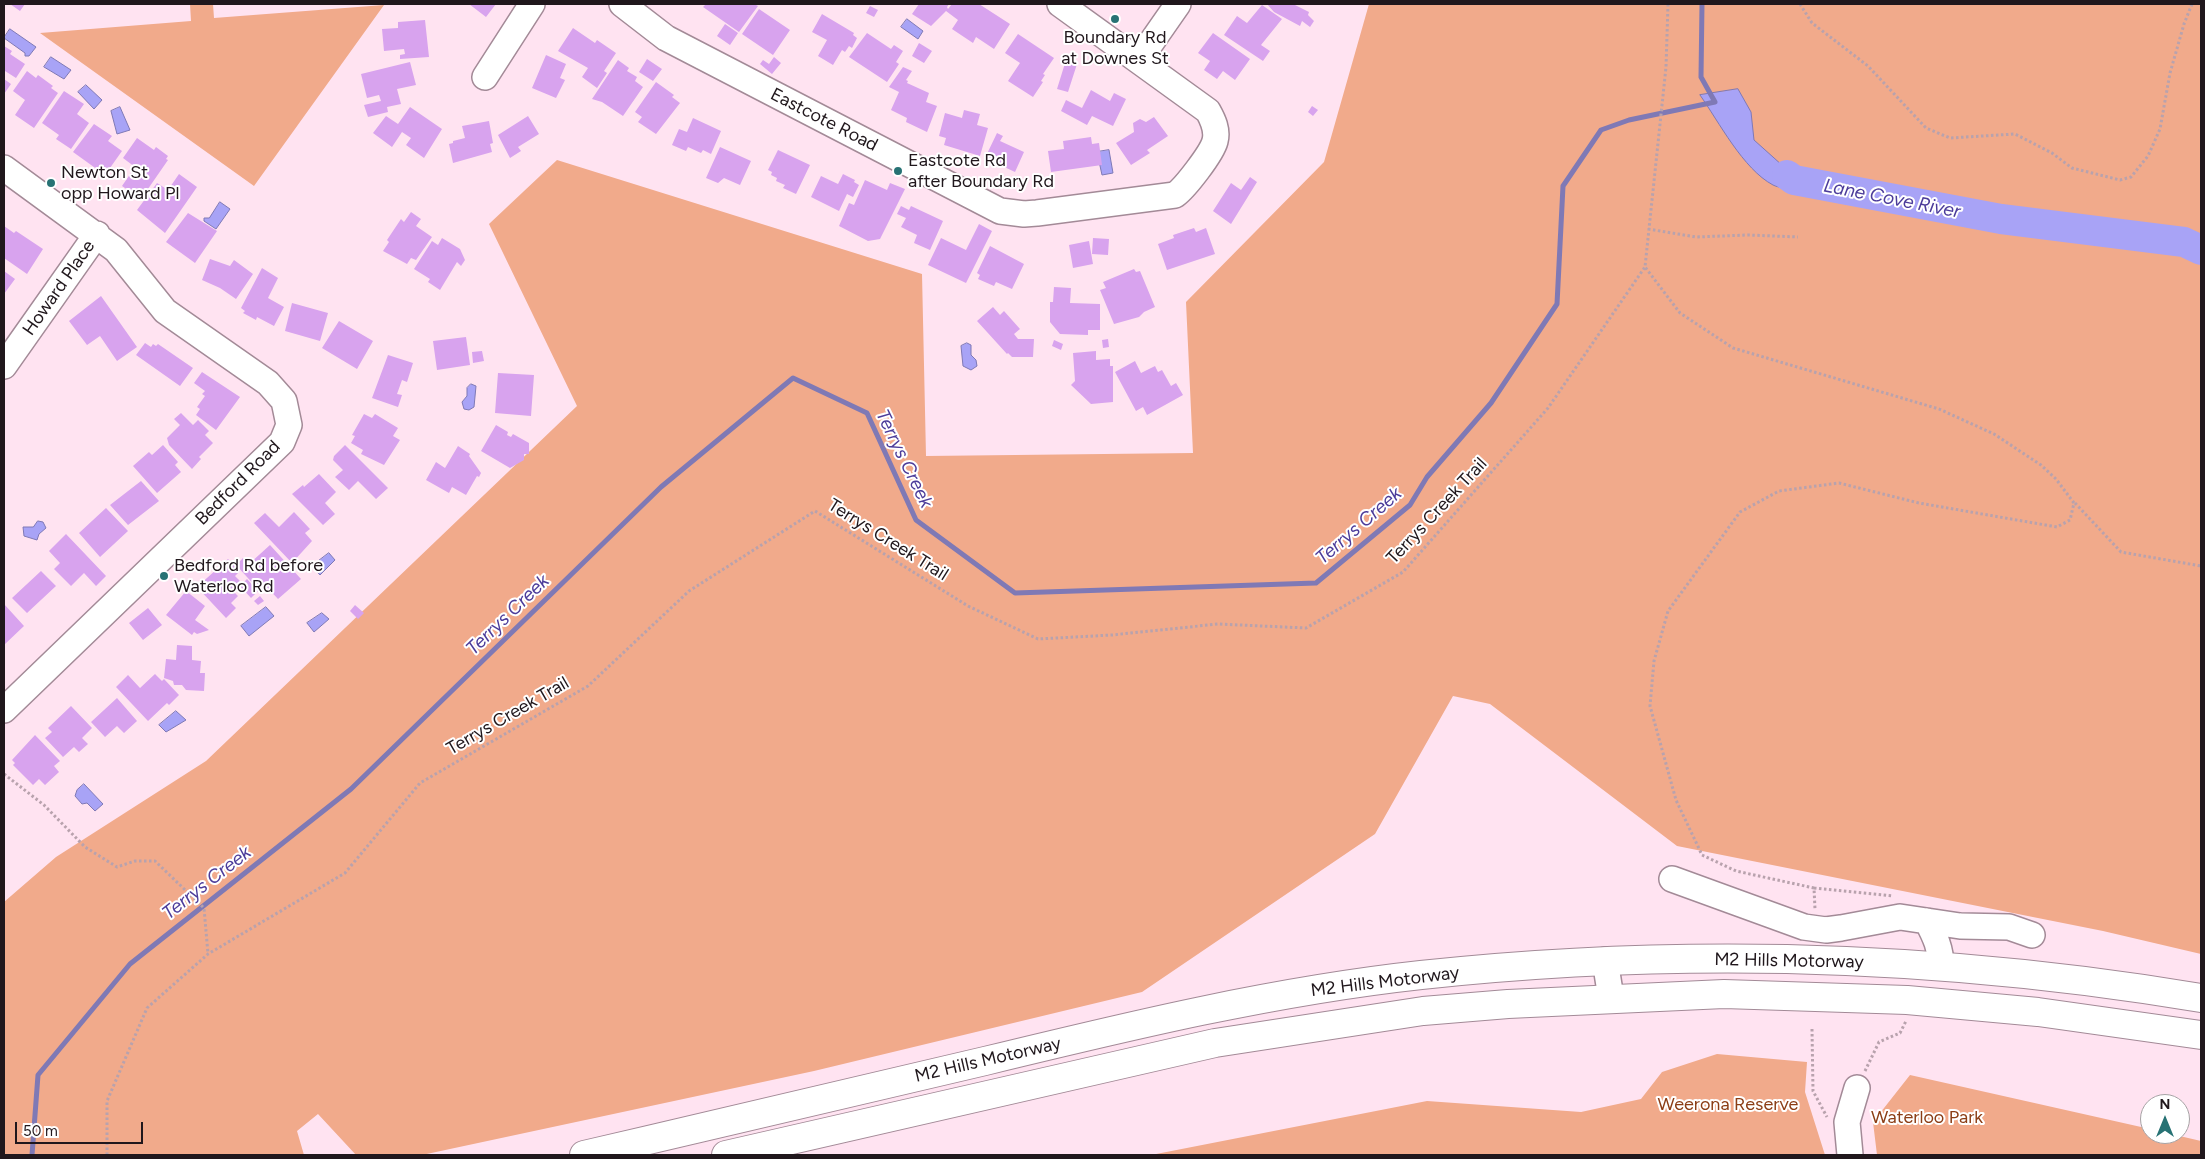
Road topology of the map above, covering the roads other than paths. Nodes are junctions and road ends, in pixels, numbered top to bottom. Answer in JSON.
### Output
{"nodes":[{"id":1,"x":532,"y":4,"type":"edge"},
{"id":2,"x":622,"y":4,"type":"edge"},
{"id":3,"x":1060,"y":4,"type":"edge"},
{"id":4,"x":1178,"y":4,"type":"edge"},
{"id":5,"x":1139,"y":60,"type":"junction"},
{"id":6,"x":484,"y":77,"type":"dead end"},
{"id":7,"x":4,"y":168,"type":"edge"},
{"id":8,"x":97,"y":234,"type":"junction"},
{"id":9,"x":4,"y":366,"type":"edge"},
{"id":10,"x":4,"y":710,"type":"edge"},
{"id":11,"x":1672,"y":879,"type":"dead end"},
{"id":12,"x":1927,"y":921,"type":"junction"},
{"id":13,"x":2032,"y":936,"type":"dead end"},
{"id":14,"x":1605,"y":960,"type":"junction"},
{"id":15,"x":1941,"y":966,"type":"junction"},
{"id":16,"x":1611,"y":998,"type":"junction"},
{"id":17,"x":2201,"y":998,"type":"edge"},
{"id":18,"x":2201,"y":1035,"type":"edge"},
{"id":19,"x":1857,"y":1088,"type":"road end"},
{"id":20,"x":584,"y":1155,"type":"edge"},
{"id":21,"x":726,"y":1155,"type":"edge"},
{"id":22,"x":1850,"y":1155,"type":"edge"}],
"edges":[{"from":1,"to":6,"type":"street"},
{"from":2,"to":5,"type":"street","name":"Eastcote Road"},
{"from":3,"to":5,"type":"street"},
{"from":4,"to":5,"type":"street"},
{"from":7,"to":8,"type":"street","name":"Bedford Road"},
{"from":8,"to":9,"type":"street","name":"Howard Place"},
{"from":8,"to":10,"type":"street","name":"Bedford Road"},
{"from":11,"to":12,"type":"street"},
{"from":12,"to":13,"type":"street"},
{"from":12,"to":15,"type":"street"},
{"from":14,"to":15,"type":"highway","name":"M2 Hills Motorway"},
{"from":14,"to":16,"type":"street"},
{"from":14,"to":20,"type":"highway","name":"M2 Hills Motorway"},
{"from":15,"to":17,"type":"highway","name":"M2 Hills Motorway"},
{"from":16,"to":18,"type":"highway","name":"M2 Hills Motorway"},
{"from":16,"to":21,"type":"highway","name":"M2 Hills Motorway"},
{"from":19,"to":22,"type":"street"}]}
